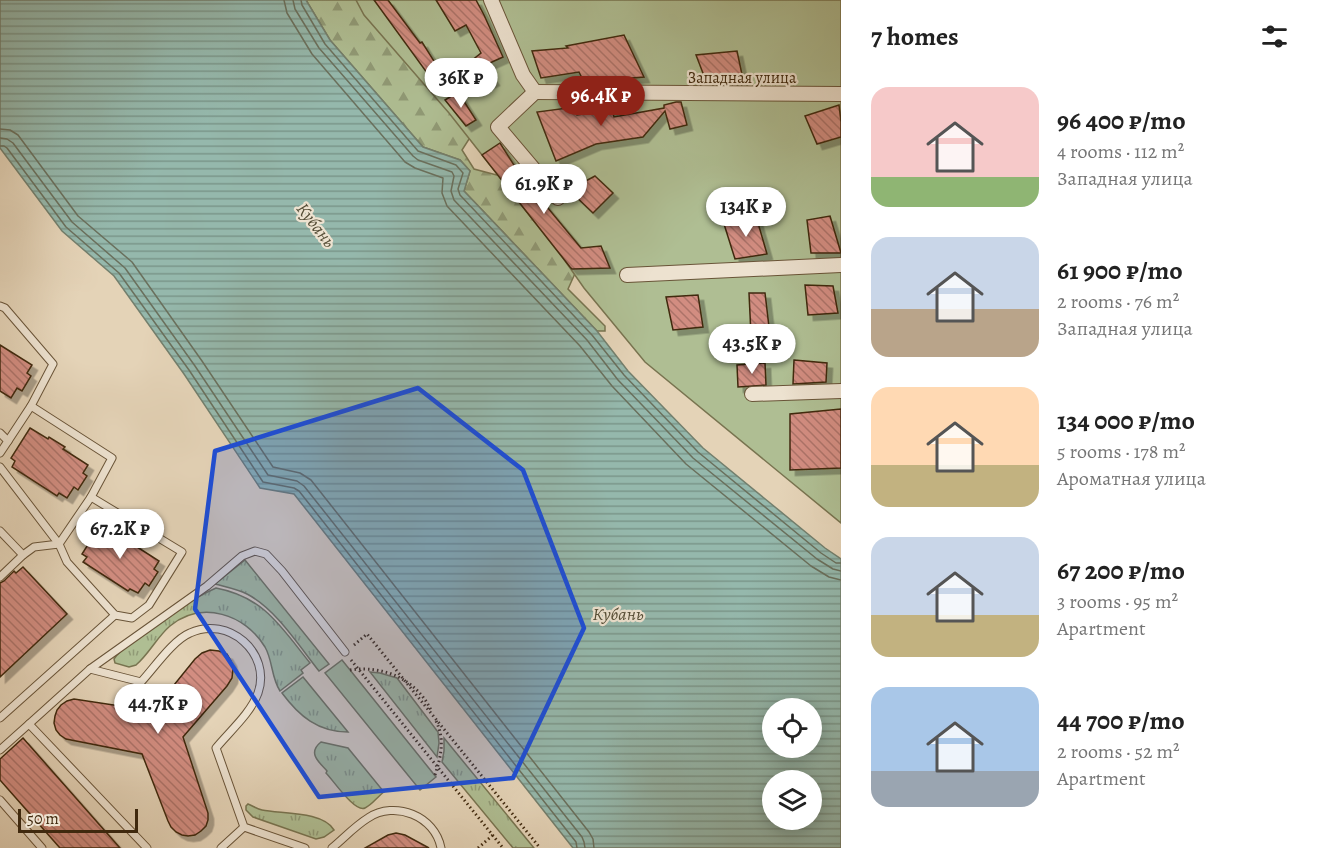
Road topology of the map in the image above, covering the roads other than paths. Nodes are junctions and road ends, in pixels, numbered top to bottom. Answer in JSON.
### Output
{"nodes":[{"id":1,"x":491,"y":0,"type":"edge"},
{"id":2,"x":535,"y":92,"type":"junction"},
{"id":3,"x":841,"y":94,"type":"edge"},
{"id":4,"x":558,"y":198,"type":"dead end"},
{"id":5,"x":841,"y":265,"type":"edge"},
{"id":6,"x":627,"y":275,"type":"dead end"},
{"id":7,"x":0,"y":306,"type":"edge"},
{"id":8,"x":841,"y":391,"type":"edge"},
{"id":9,"x":752,"y":394,"type":"dead end"},
{"id":10,"x":31,"y":406,"type":"junction"},
{"id":11,"x":0,"y":433,"type":"edge"},
{"id":12,"x":8,"y":441,"type":"junction"},
{"id":13,"x":0,"y":453,"type":"edge"},
{"id":14,"x":0,"y":467,"type":"edge"},
{"id":15,"x":91,"y":496,"type":"junction"},
{"id":16,"x":0,"y":531,"type":"edge"},
{"id":17,"x":59,"y":544,"type":"junction"},
{"id":18,"x":23,"y":555,"type":"junction"},
{"id":19,"x":0,"y":577,"type":"edge"},
{"id":20,"x":115,"y":615,"type":"junction"},
{"id":21,"x":345,"y":652,"type":"road end"},
{"id":22,"x":90,"y":669,"type":"junction"},
{"id":23,"x":0,"y":718,"type":"edge"},
{"id":24,"x":28,"y":724,"type":"junction"},
{"id":25,"x":0,"y":750,"type":"edge"},
{"id":26,"x":0,"y":800,"type":"edge"},
{"id":27,"x":244,"y":827,"type":"junction"},
{"id":28,"x":42,"y":848,"type":"edge"},
{"id":29,"x":147,"y":848,"type":"edge"},
{"id":30,"x":221,"y":848,"type":"edge"},
{"id":31,"x":305,"y":848,"type":"edge"},
{"id":32,"x":332,"y":848,"type":"edge"},
{"id":33,"x":441,"y":848,"type":"edge"}],
"edges":[{"from":1,"to":2,"type":"street"},
{"from":2,"to":3,"type":"street","name":"Западная улица"},
{"from":2,"to":4,"type":"street"},
{"from":5,"to":6,"type":"street"},
{"from":7,"to":10,"type":"lane"},
{"from":8,"to":9,"type":"street"},
{"from":10,"to":12,"type":"lane"},
{"from":10,"to":15,"type":"lane"},
{"from":11,"to":12,"type":"lane"},
{"from":12,"to":13,"type":"lane"},
{"from":14,"to":17,"type":"lane"},
{"from":15,"to":17,"type":"lane"},
{"from":15,"to":20,"type":"lane"},
{"from":16,"to":18,"type":"lane"},
{"from":17,"to":18,"type":"lane"},
{"from":17,"to":20,"type":"lane"},
{"from":18,"to":19,"type":"lane"},
{"from":20,"to":23,"type":"lane"},
{"from":21,"to":22,"type":"lane"},
{"from":22,"to":24,"type":"lane"},
{"from":22,"to":27,"type":"lane"},
{"from":24,"to":25,"type":"lane"},
{"from":24,"to":29,"type":"lane"},
{"from":26,"to":28,"type":"lane"},
{"from":27,"to":30,"type":"lane"},
{"from":27,"to":31,"type":"lane"},
{"from":32,"to":33,"type":"lane"}]}
